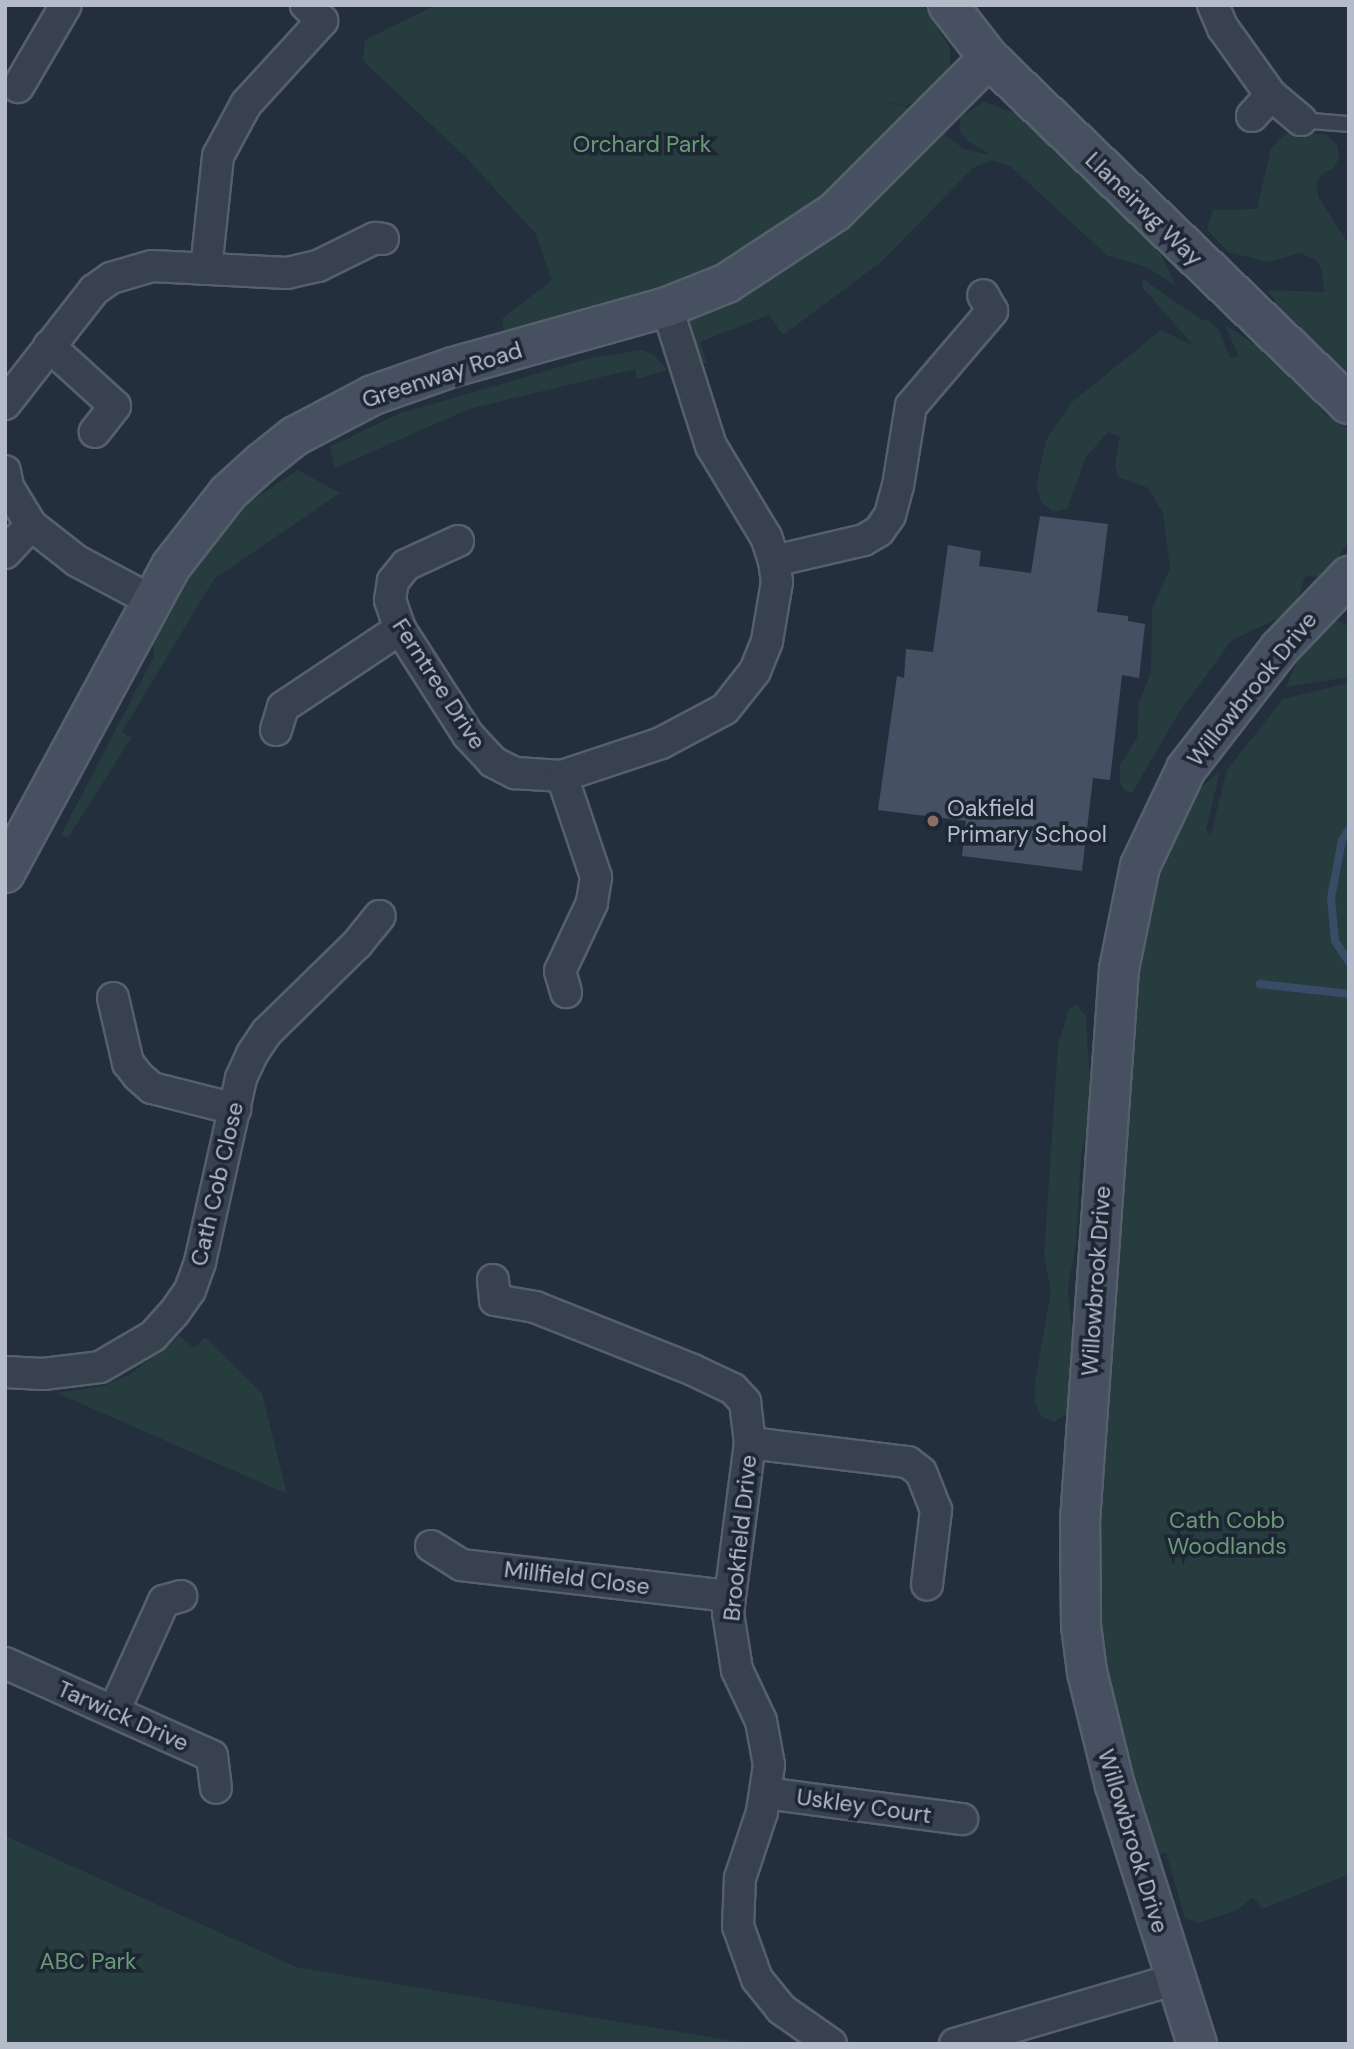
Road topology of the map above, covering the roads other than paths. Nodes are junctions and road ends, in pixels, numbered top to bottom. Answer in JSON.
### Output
{"nodes":[{"id":1,"x":66,"y":5,"type":"edge"},
{"id":2,"x":306,"y":5,"type":"edge"},
{"id":3,"x":948,"y":5,"type":"edge"},
{"id":4,"x":1213,"y":5,"type":"edge"},
{"id":5,"x":989,"y":58,"type":"junction"},
{"id":6,"x":18,"y":87,"type":"dead end"},
{"id":7,"x":1301,"y":120,"type":"joint"},
{"id":8,"x":1349,"y":124,"type":"edge"},
{"id":9,"x":383,"y":239,"type":"dead end"},
{"id":10,"x":206,"y":270,"type":"junction"},
{"id":11,"x":983,"y":295,"type":"dead end"},
{"id":12,"x":667,"y":307,"type":"junction"},
{"id":13,"x":49,"y":346,"type":"junction"},
{"id":14,"x":5,"y":404,"type":"edge"},
{"id":15,"x":1349,"y":404,"type":"edge"},
{"id":16,"x":95,"y":432,"type":"dead end"},
{"id":17,"x":5,"y":471,"type":"edge"},
{"id":18,"x":30,"y":525,"type":"junction"},
{"id":19,"x":458,"y":541,"type":"dead end"},
{"id":20,"x":5,"y":553,"type":"edge"},
{"id":21,"x":774,"y":561,"type":"junction"},
{"id":22,"x":1349,"y":576,"type":"edge"},
{"id":23,"x":150,"y":600,"type":"junction"},
{"id":24,"x":400,"y":629,"type":"junction"},
{"id":25,"x":276,"y":730,"type":"dead end"},
{"id":26,"x":562,"y":776,"type":"junction"},
{"id":27,"x":5,"y":873,"type":"edge"},
{"id":28,"x":380,"y":916,"type":"dead end"},
{"id":29,"x":566,"y":992,"type":"dead end"},
{"id":30,"x":113,"y":998,"type":"dead end"},
{"id":31,"x":235,"y":1109,"type":"junction"},
{"id":32,"x":493,"y":1280,"type":"dead end"},
{"id":33,"x":5,"y":1372,"type":"edge"},
{"id":34,"x":750,"y":1443,"type":"junction"},
{"id":35,"x":431,"y":1546,"type":"dead end"},
{"id":36,"x":927,"y":1584,"type":"dead end"},
{"id":37,"x":181,"y":1596,"type":"dead end"},
{"id":38,"x":729,"y":1596,"type":"junction"},
{"id":39,"x":5,"y":1663,"type":"edge"},
{"id":40,"x":114,"y":1711,"type":"junction"},
{"id":41,"x":216,"y":1788,"type":"dead end"},
{"id":42,"x":766,"y":1793,"type":"junction"},
{"id":43,"x":962,"y":1819,"type":"dead end"},
{"id":44,"x":1176,"y":1979,"type":"junction"},
{"id":45,"x":831,"y":2044,"type":"edge"},
{"id":46,"x":955,"y":2044,"type":"edge"},
{"id":47,"x":1197,"y":2044,"type":"edge"}],
"edges":[{"from":1,"to":6,"type":"street"},
{"from":2,"to":10,"type":"street"},
{"from":3,"to":5,"type":"street","name":"Llaneirwg Way"},
{"from":4,"to":7,"type":"street"},
{"from":5,"to":12,"type":"street","name":"Greenway Road"},
{"from":5,"to":15,"type":"street","name":"Llaneirwg Way"},
{"from":7,"to":8,"type":"lane"},
{"from":9,"to":10,"type":"street"},
{"from":10,"to":13,"type":"street"},
{"from":11,"to":21,"type":"street"},
{"from":12,"to":21,"type":"street","name":"Ferntree Drive"},
{"from":12,"to":23,"type":"street","name":"Greenway Road"},
{"from":13,"to":14,"type":"street"},
{"from":13,"to":16,"type":"street"},
{"from":17,"to":18,"type":"street"},
{"from":18,"to":20,"type":"street"},
{"from":18,"to":23,"type":"street"},
{"from":19,"to":24,"type":"street","name":"Ferntree Drive"},
{"from":21,"to":26,"type":"street","name":"Ferntree Drive"},
{"from":22,"to":44,"type":"street","name":"Willowbrook Drive"},
{"from":23,"to":27,"type":"street","name":"Greenway Road"},
{"from":24,"to":25,"type":"street"},
{"from":24,"to":26,"type":"street","name":"Ferntree Drive"},
{"from":26,"to":29,"type":"street"},
{"from":28,"to":31,"type":"street","name":"Cath Cob Close"},
{"from":30,"to":31,"type":"street"},
{"from":31,"to":33,"type":"street","name":"Cath Cob Close"},
{"from":32,"to":34,"type":"street","name":"Brookfield Drive"},
{"from":34,"to":36,"type":"street"},
{"from":34,"to":38,"type":"street","name":"Brookfield Drive"},
{"from":35,"to":38,"type":"street","name":"Millfield Close"},
{"from":37,"to":40,"type":"street"},
{"from":38,"to":42,"type":"street","name":"Brookfield Drive"},
{"from":39,"to":40,"type":"street","name":"Tarwick Drive"},
{"from":40,"to":41,"type":"street","name":"Tarwick Drive"},
{"from":42,"to":43,"type":"street","name":"Uskley Court"},
{"from":42,"to":45,"type":"street","name":"Brookfield Drive"},
{"from":44,"to":46,"type":"street"},
{"from":44,"to":47,"type":"street","name":"Willowbrook Drive"}]}
